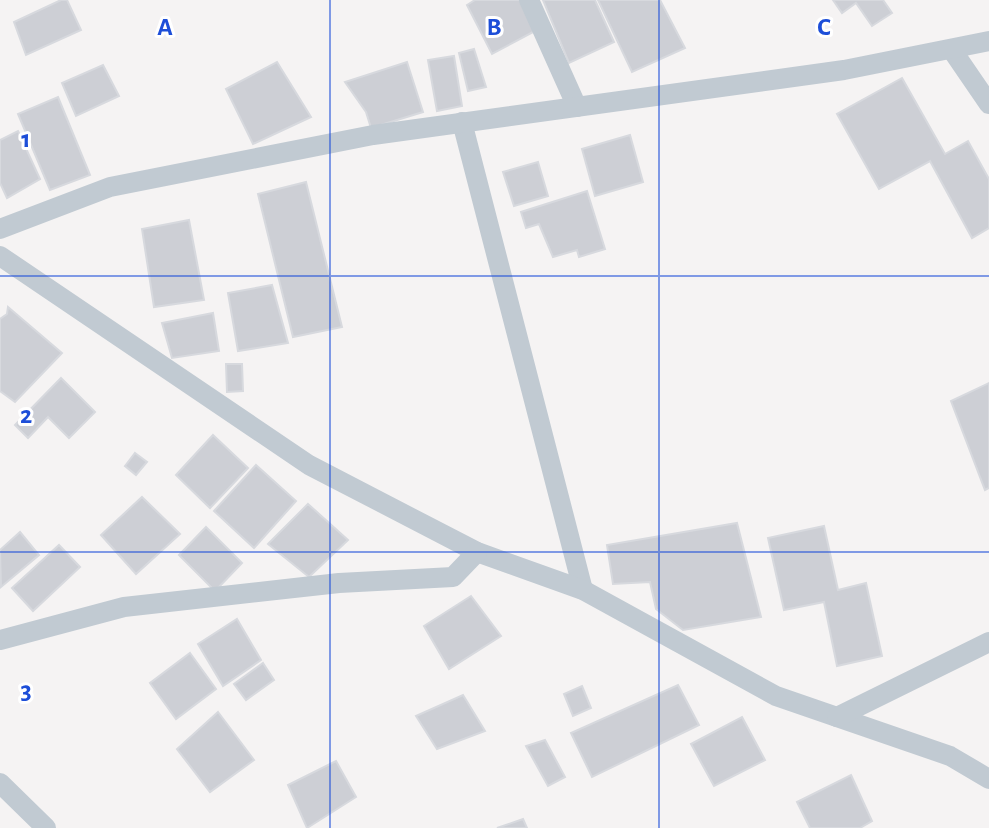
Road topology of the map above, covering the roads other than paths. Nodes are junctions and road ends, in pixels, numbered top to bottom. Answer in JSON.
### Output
{"nodes":[{"id":1,"x":529,"y":0,"type":"edge"},
{"id":2,"x":989,"y":41,"type":"edge"},
{"id":3,"x":952,"y":50,"type":"junction"},
{"id":4,"x":989,"y":104,"type":"edge"},
{"id":5,"x":577,"y":107,"type":"junction"},
{"id":6,"x":462,"y":122,"type":"junction"},
{"id":7,"x":0,"y":229,"type":"edge"},
{"id":8,"x":0,"y":256,"type":"edge"},
{"id":9,"x":477,"y":552,"type":"junction"},
{"id":10,"x":583,"y":590,"type":"junction"},
{"id":11,"x":0,"y":640,"type":"edge"},
{"id":12,"x":989,"y":642,"type":"edge"},
{"id":13,"x":837,"y":717,"type":"junction"},
{"id":14,"x":989,"y":779,"type":"edge"},
{"id":15,"x":0,"y":783,"type":"edge"},
{"id":16,"x":46,"y":828,"type":"edge"}],
"edges":[{"from":1,"to":5,"type":"street"},
{"from":2,"to":3,"type":"street"},
{"from":3,"to":4,"type":"street"},
{"from":3,"to":5,"type":"street"},
{"from":5,"to":6,"type":"street"},
{"from":6,"to":7,"type":"street"},
{"from":6,"to":10,"type":"street"},
{"from":8,"to":9,"type":"street"},
{"from":9,"to":10,"type":"street"},
{"from":9,"to":11,"type":"street"},
{"from":10,"to":13,"type":"street"},
{"from":12,"to":13,"type":"street"},
{"from":13,"to":14,"type":"street"},
{"from":15,"to":16,"type":"street"}]}
